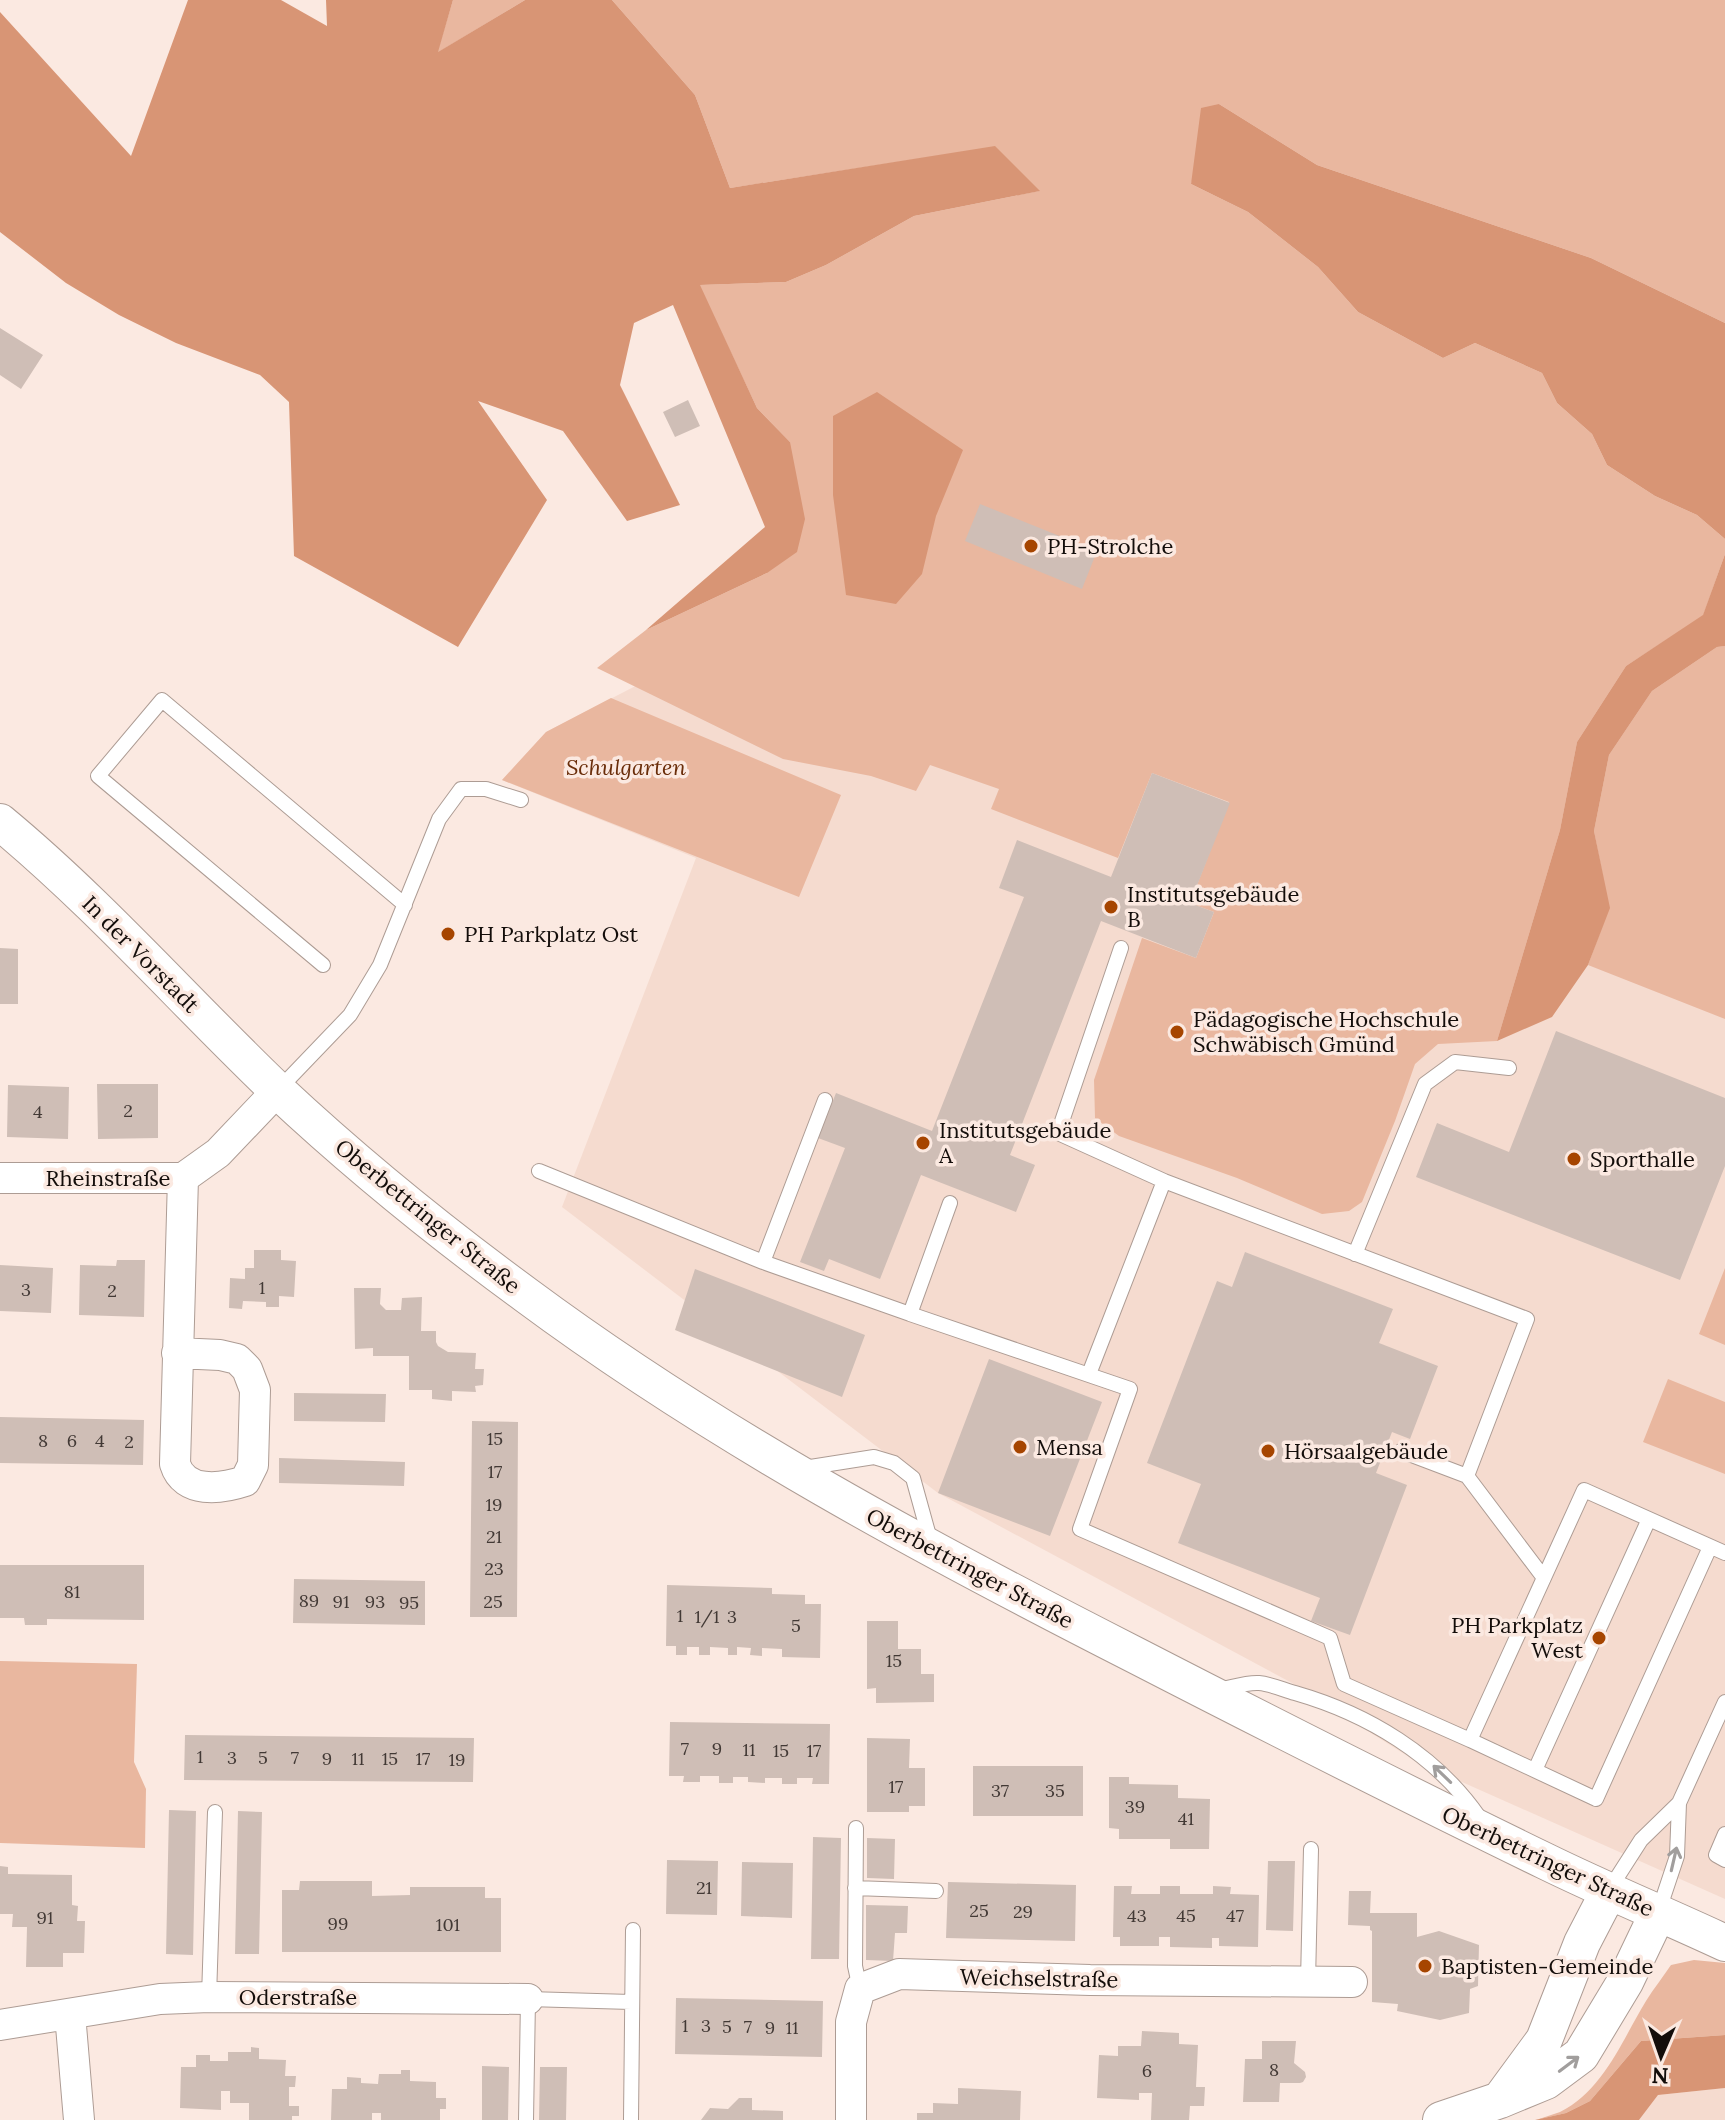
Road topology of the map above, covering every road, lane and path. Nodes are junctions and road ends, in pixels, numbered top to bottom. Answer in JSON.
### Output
{"nodes":[{"id":1,"x":521,"y":800,"type":"dead end"},
{"id":2,"x":0,"y":822,"type":"edge"},
{"id":3,"x":405,"y":905,"type":"junction"},
{"id":4,"x":1121,"y":948,"type":"dead end"},
{"id":5,"x":323,"y":965,"type":"dead end"},
{"id":6,"x":1509,"y":1068,"type":"dead end"},
{"id":7,"x":278,"y":1090,"type":"junction"},
{"id":8,"x":825,"y":1100,"type":"dead end"},
{"id":9,"x":539,"y":1171,"type":"dead end"},
{"id":10,"x":0,"y":1178,"type":"edge"},
{"id":11,"x":183,"y":1178,"type":"junction"},
{"id":12,"x":1164,"y":1181,"type":"junction"},
{"id":13,"x":950,"y":1203,"type":"dead end"},
{"id":14,"x":1355,"y":1254,"type":"junction"},
{"id":15,"x":763,"y":1262,"type":"junction"},
{"id":16,"x":910,"y":1314,"type":"junction"},
{"id":17,"x":177,"y":1353,"type":"junction"},
{"id":18,"x":1089,"y":1374,"type":"junction"},
{"id":19,"x":1401,"y":1451,"type":"dead end"},
{"id":20,"x":792,"y":1470,"type":"junction"},
{"id":21,"x":1467,"y":1476,"type":"junction"},
{"id":22,"x":1649,"y":1519,"type":"junction"},
{"id":23,"x":1710,"y":1547,"type":"junction"},
{"id":24,"x":932,"y":1548,"type":"junction"},
{"id":25,"x":1725,"y":1553,"type":"edge"},
{"id":26,"x":1544,"y":1578,"type":"junction"},
{"id":27,"x":1725,"y":1702,"type":"edge"},
{"id":28,"x":1470,"y":1740,"type":"junction"},
{"id":29,"x":1535,"y":1770,"type":"junction"},
{"id":30,"x":1679,"y":1803,"type":"junction"},
{"id":31,"x":215,"y":1812,"type":"dead end"},
{"id":32,"x":856,"y":1828,"type":"dead end"},
{"id":33,"x":1725,"y":1834,"type":"edge"},
{"id":34,"x":1311,"y":1849,"type":"dead end"},
{"id":35,"x":1725,"y":1860,"type":"edge"},
{"id":36,"x":855,"y":1888,"type":"junction"},
{"id":37,"x":936,"y":1891,"type":"dead end"},
{"id":38,"x":1609,"y":1891,"type":"junction"},
{"id":39,"x":1658,"y":1913,"type":"junction"},
{"id":40,"x":633,"y":1930,"type":"dead end"},
{"id":41,"x":1725,"y":1943,"type":"edge"},
{"id":42,"x":1308,"y":1981,"type":"junction"},
{"id":43,"x":1352,"y":1982,"type":"dead end"},
{"id":44,"x":860,"y":1989,"type":"junction"},
{"id":45,"x":209,"y":1997,"type":"junction"},
{"id":46,"x":528,"y":1999,"type":"junction"},
{"id":47,"x":631,"y":2002,"type":"junction"},
{"id":48,"x":70,"y":2014,"type":"junction"},
{"id":49,"x":0,"y":2025,"type":"edge"},
{"id":50,"x":1500,"y":2100,"type":"junction"},
{"id":51,"x":79,"y":2120,"type":"edge"},
{"id":52,"x":526,"y":2120,"type":"edge"},
{"id":53,"x":631,"y":2120,"type":"edge"},
{"id":54,"x":851,"y":2120,"type":"edge"},
{"id":55,"x":1441,"y":2120,"type":"edge"}],
"edges":[{"from":1,"to":3,"type":"lane"},
{"from":2,"to":7,"type":"street","name":"In der Vorstadt"},
{"from":3,"to":5,"type":"lane"},
{"from":3,"to":7,"type":"lane"},
{"from":4,"to":12,"type":"lane"},
{"from":6,"to":14,"type":"lane"},
{"from":7,"to":11,"type":"street","name":"Rheinstraße"},
{"from":7,"to":20,"type":"street","name":"Oberbettringer Straße"},
{"from":8,"to":15,"type":"lane"},
{"from":9,"to":15,"type":"lane"},
{"from":10,"to":11,"type":"street","name":"Rheinstraße"},
{"from":11,"to":17,"type":"street"},
{"from":12,"to":14,"type":"lane"},
{"from":12,"to":18,"type":"lane"},
{"from":13,"to":16,"type":"lane"},
{"from":14,"to":21,"type":"lane"},
{"from":15,"to":16,"type":"lane"},
{"from":16,"to":18,"type":"lane"},
{"from":17,"to":17,"type":"street"},
{"from":18,"to":28,"type":"lane"},
{"from":19,"to":21,"type":"lane"},
{"from":20,"to":24,"type":"street","name":"Oberbettringer Straße"},
{"from":20,"to":24,"type":"lane"},
{"from":21,"to":26,"type":"lane"},
{"from":22,"to":23,"type":"lane"},
{"from":22,"to":26,"type":"lane"},
{"from":22,"to":29,"type":"lane"},
{"from":23,"to":25,"type":"lane"},
{"from":23,"to":29,"type":"lane"},
{"from":24,"to":38,"type":"street","name":"Oberbettringer Straße"},
{"from":26,"to":28,"type":"lane"},
{"from":27,"to":30,"type":"lane"},
{"from":28,"to":29,"type":"lane"},
{"from":30,"to":38,"type":"lane"},
{"from":39,"to":30,"type":"lane","one_way":true},
{"from":31,"to":45,"type":"lane"},
{"from":32,"to":36,"type":"lane"},
{"from":33,"to":35,"type":"lane"},
{"from":34,"to":42,"type":"lane"},
{"from":36,"to":37,"type":"lane"},
{"from":36,"to":44,"type":"lane"},
{"from":38,"to":39,"type":"street","name":"Oberbettringer Straße"},
{"from":38,"to":50,"type":"street"},
{"from":39,"to":41,"type":"street","name":"Oberbettringer Straße"},
{"from":50,"to":39,"type":"street","one_way":true},
{"from":40,"to":47,"type":"lane"},
{"from":42,"to":43,"type":"street","name":"Weichselstraße"},
{"from":42,"to":44,"type":"street","name":"Weichselstraße"},
{"from":44,"to":54,"type":"street"},
{"from":45,"to":46,"type":"street","name":"Oderstraße"},
{"from":45,"to":48,"type":"street","name":"Oderstraße"},
{"from":46,"to":47,"type":"lane"},
{"from":46,"to":52,"type":"lane"},
{"from":47,"to":53,"type":"lane"},
{"from":48,"to":49,"type":"street","name":"Oderstraße"},
{"from":48,"to":51,"type":"street"},
{"from":50,"to":55,"type":"street"}]}
